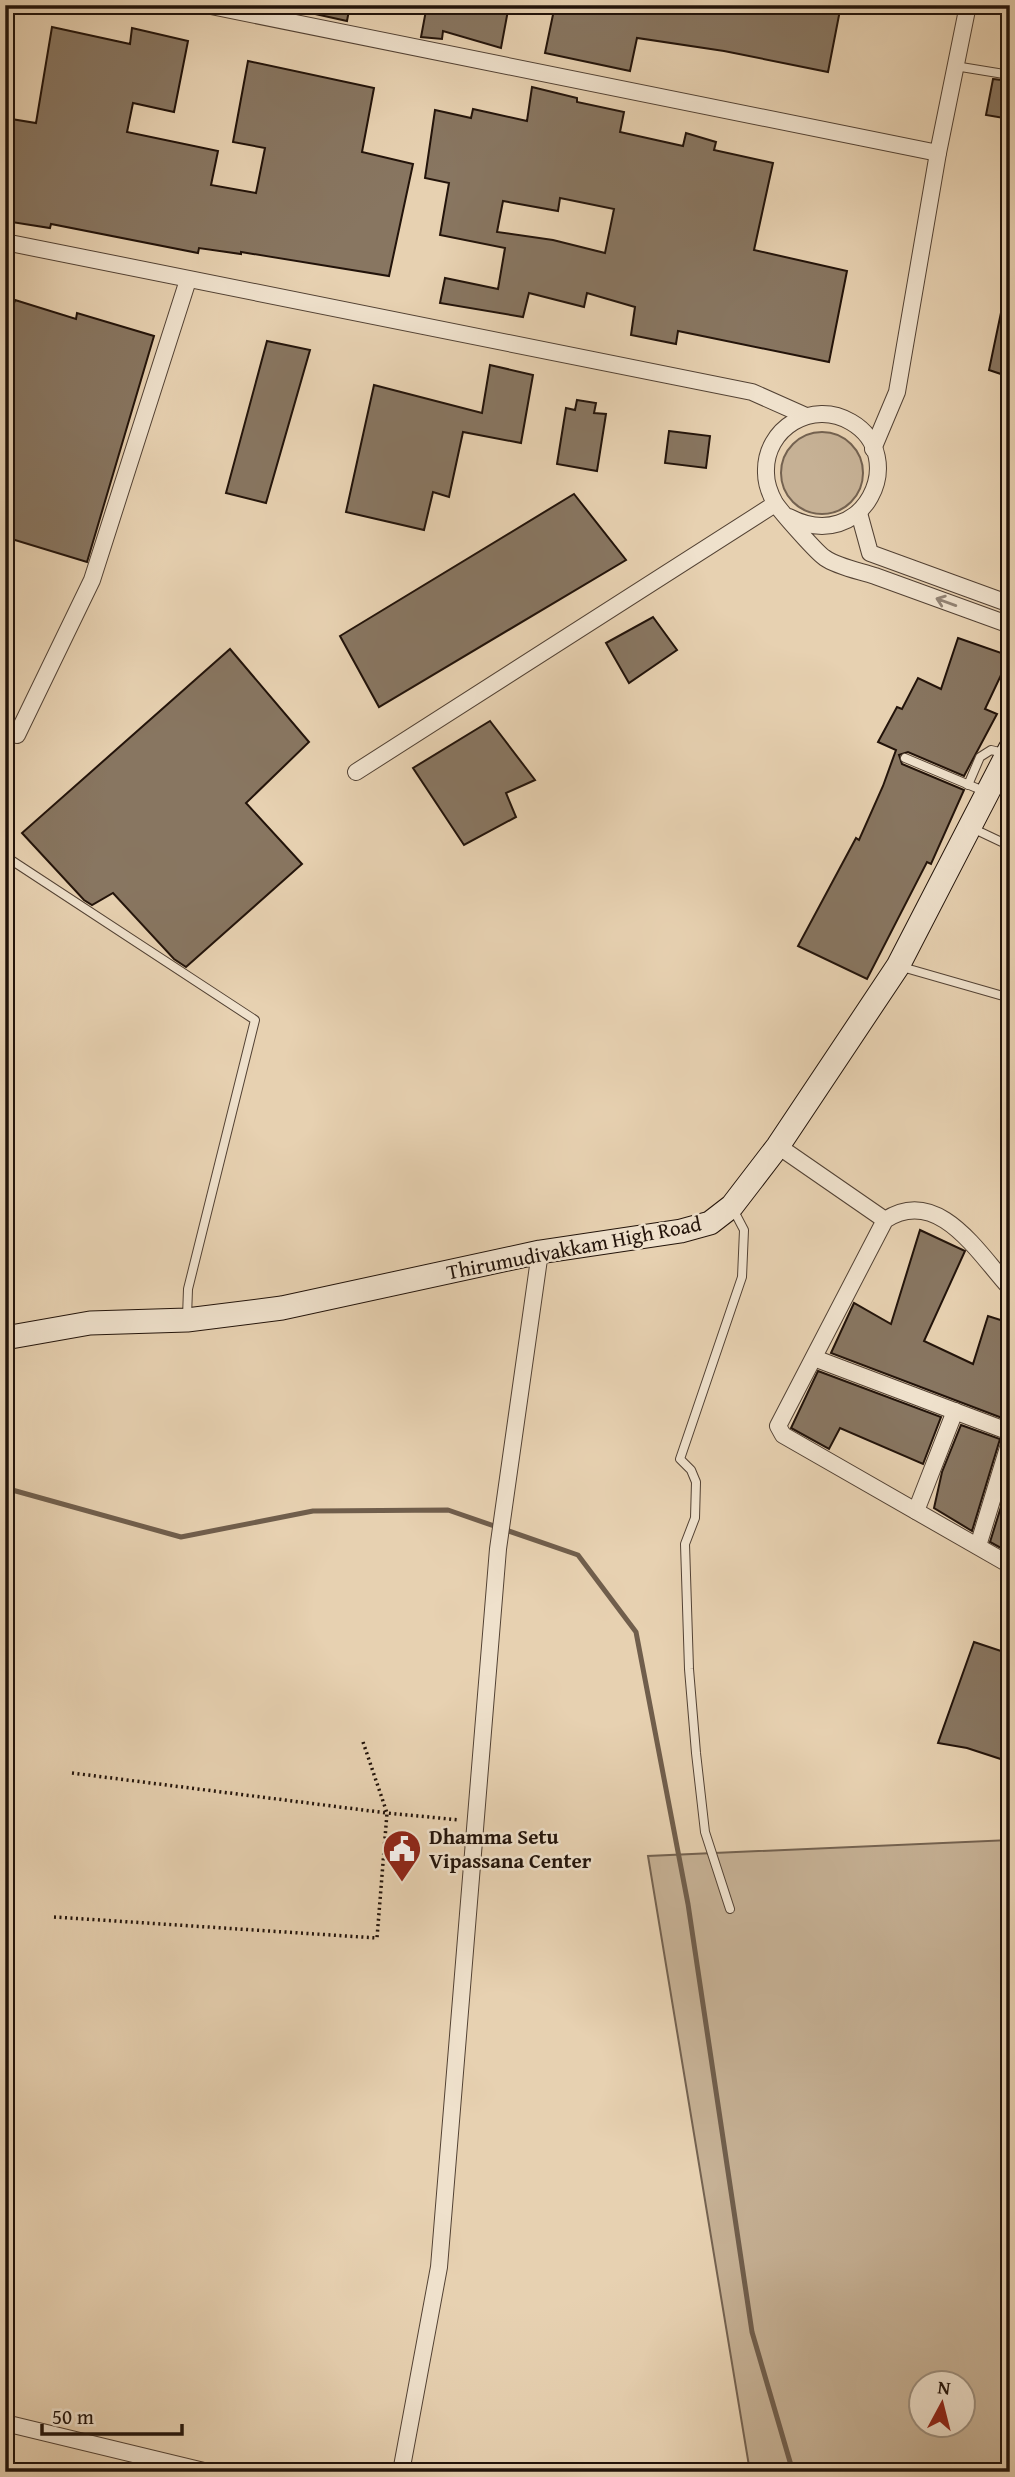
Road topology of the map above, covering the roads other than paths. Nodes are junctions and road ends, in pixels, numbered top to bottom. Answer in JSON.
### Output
{"nodes":[{"id":1,"x":206,"y":5,"type":"edge"},
{"id":2,"x":968,"y":5,"type":"edge"},
{"id":3,"x":955,"y":66,"type":"junction"},
{"id":4,"x":1010,"y":75,"type":"edge"},
{"id":5,"x":938,"y":153,"type":"junction"},
{"id":6,"x":5,"y":242,"type":"edge"},
{"id":7,"x":188,"y":280,"type":"junction"},
{"id":8,"x":806,"y":416,"type":"junction"},
{"id":9,"x":873,"y":449,"type":"junction"},
{"id":10,"x":775,"y":504,"type":"junction"},
{"id":11,"x":859,"y":513,"type":"junction"},
{"id":12,"x":789,"y":517,"type":"junction"},
{"id":13,"x":1010,"y":604,"type":"edge"},
{"id":14,"x":1010,"y":625,"type":"edge"},
{"id":15,"x":17,"y":735,"type":"dead end"},
{"id":16,"x":1008,"y":757,"type":"edge"},
{"id":17,"x":905,"y":758,"type":"dead end"},
{"id":18,"x":356,"y":772,"type":"dead end"},
{"id":19,"x":978,"y":788,"type":"junction"},
{"id":20,"x":971,"y":827,"type":"junction"},
{"id":21,"x":1010,"y":846,"type":"edge"},
{"id":22,"x":5,"y":864,"type":"edge"},
{"id":23,"x":898,"y":966,"type":"junction"},
{"id":24,"x":1010,"y":998,"type":"edge"},
{"id":25,"x":778,"y":1146,"type":"junction"},
{"id":26,"x":732,"y":1206,"type":"junction"},
{"id":27,"x":885,"y":1220,"type":"junction"},
{"id":28,"x":540,"y":1252,"type":"junction"},
{"id":29,"x":1010,"y":1288,"type":"edge"},
{"id":30,"x":187,"y":1320,"type":"junction"},
{"id":31,"x":5,"y":1338,"type":"edge"},
{"id":32,"x":814,"y":1358,"type":"junction"},
{"id":33,"x":955,"y":1411,"type":"junction"},
{"id":34,"x":1010,"y":1432,"type":"edge"},
{"id":35,"x":1010,"y":1441,"type":"edge"},
{"id":36,"x":916,"y":1511,"type":"junction"},
{"id":37,"x":978,"y":1546,"type":"junction"},
{"id":38,"x":1010,"y":1565,"type":"edge"},
{"id":39,"x":730,"y":1909,"type":"dead end"},
{"id":40,"x":5,"y":2423,"type":"edge"},
{"id":41,"x":208,"y":2472,"type":"edge"},
{"id":42,"x":401,"y":2472,"type":"edge"}],
"edges":[{"from":1,"to":5,"type":"street"},
{"from":2,"to":3,"type":"street"},
{"from":3,"to":4,"type":"lane"},
{"from":3,"to":5,"type":"street"},
{"from":5,"to":9,"type":"street"},
{"from":6,"to":7,"type":"street"},
{"from":7,"to":8,"type":"street"},
{"from":7,"to":15,"type":"street"},
{"from":8,"to":9,"type":"street"},
{"from":8,"to":10,"type":"street"},
{"from":9,"to":11,"type":"street"},
{"from":10,"to":12,"type":"street"},
{"from":10,"to":18,"type":"street"},
{"from":11,"to":12,"type":"street"},
{"from":11,"to":13,"type":"street"},
{"from":14,"to":12,"type":"street","one_way":true},
{"from":16,"to":19,"type":"main road","name":"Thirumudivakkam High Road"},
{"from":17,"to":19,"type":"lane"},
{"from":19,"to":20,"type":"main road","name":"Thirumudivakkam High Road"},
{"from":20,"to":21,"type":"lane"},
{"from":20,"to":23,"type":"main road","name":"Thirumudivakkam High Road"},
{"from":22,"to":30,"type":"lane"},
{"from":23,"to":24,"type":"lane"},
{"from":23,"to":25,"type":"main road","name":"Thirumudivakkam High Road"},
{"from":25,"to":26,"type":"main road","name":"Thirumudivakkam High Road"},
{"from":25,"to":27,"type":"street"},
{"from":26,"to":28,"type":"main road","name":"Thirumudivakkam High Road"},
{"from":26,"to":39,"type":"lane"},
{"from":27,"to":29,"type":"street"},
{"from":27,"to":32,"type":"street"},
{"from":28,"to":30,"type":"main road","name":"Thirumudivakkam High Road"},
{"from":28,"to":42,"type":"street"},
{"from":30,"to":31,"type":"main road","name":"Thirumudivakkam High Road"},
{"from":32,"to":33,"type":"street"},
{"from":32,"to":36,"type":"street"},
{"from":33,"to":34,"type":"street"},
{"from":33,"to":36,"type":"street"},
{"from":35,"to":37,"type":"street"},
{"from":36,"to":37,"type":"street"},
{"from":37,"to":38,"type":"street"},
{"from":40,"to":41,"type":"street"}]}
